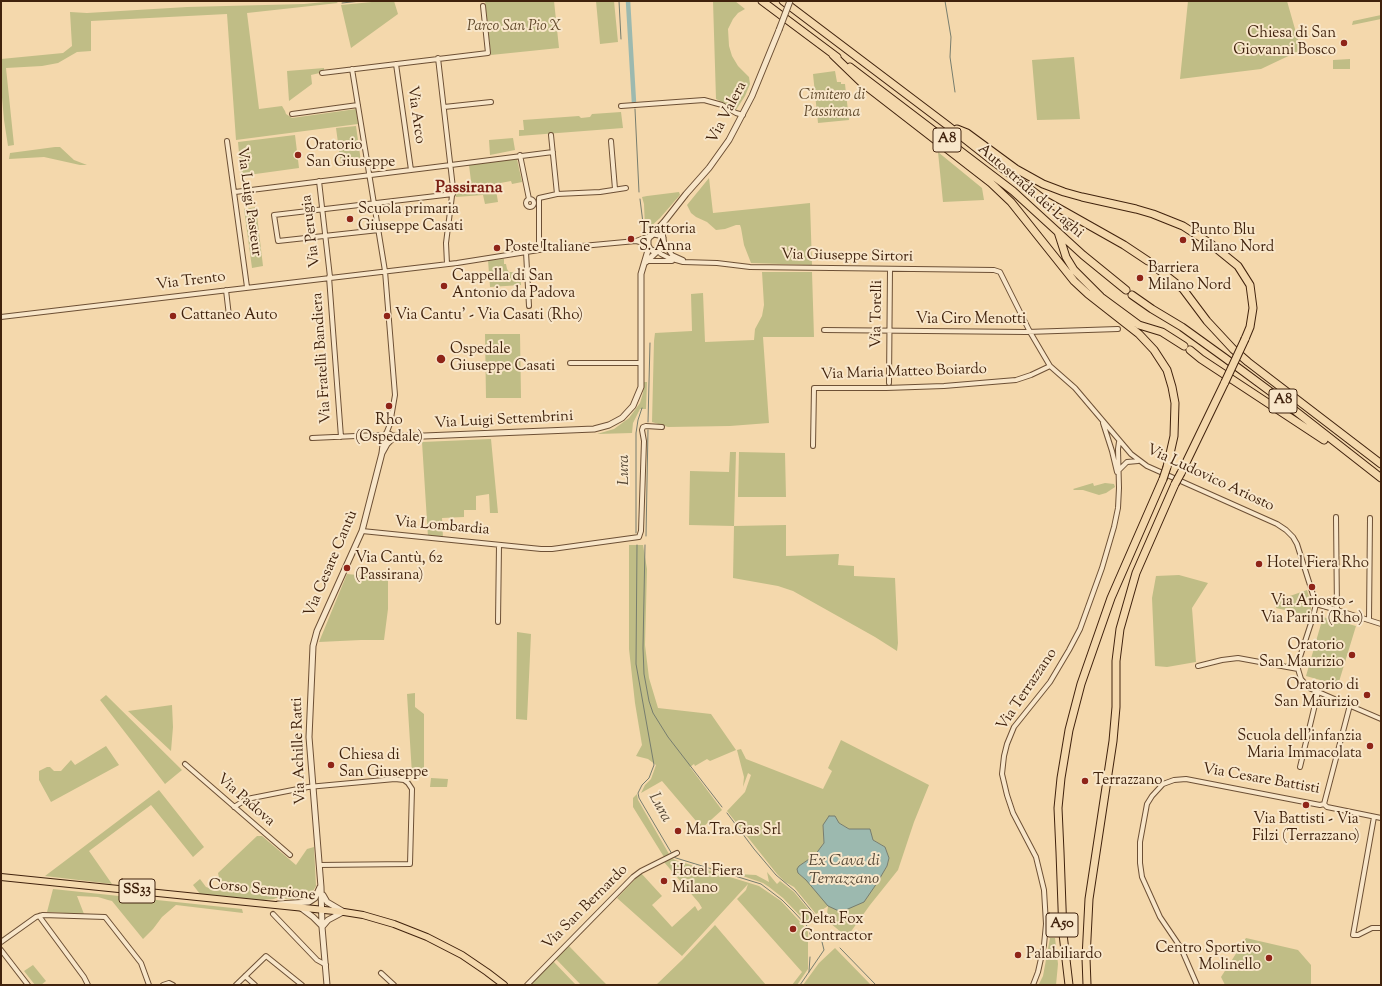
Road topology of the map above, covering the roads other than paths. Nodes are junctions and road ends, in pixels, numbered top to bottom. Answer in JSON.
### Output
{"nodes":[{"id":1,"x":762,"y":1,"type":"edge"},
{"id":2,"x":783,"y":1,"type":"edge"},
{"id":3,"x":790,"y":1,"type":"edge"},
{"id":4,"x":482,"y":6,"type":"dead end"},
{"id":5,"x":833,"y":54,"type":"junction"},
{"id":6,"x":438,"y":58,"type":"junction"},
{"id":7,"x":396,"y":64,"type":"junction"},
{"id":8,"x":352,"y":69,"type":"junction"},
{"id":9,"x":322,"y":73,"type":"dead end"},
{"id":10,"x":491,"y":102,"type":"dead end"},
{"id":11,"x":358,"y":105,"type":"junction"},
{"id":12,"x":621,"y":106,"type":"dead end"},
{"id":13,"x":444,"y":107,"type":"junction"},
{"id":14,"x":736,"y":113,"type":"junction"},
{"id":15,"x":292,"y":114,"type":"dead end"},
{"id":16,"x":743,"y":115,"type":"junction"},
{"id":17,"x":740,"y":121,"type":"junction"},
{"id":18,"x":948,"y":125,"type":"junction"},
{"id":19,"x":551,"y":135,"type":"dead end"},
{"id":20,"x":227,"y":141,"type":"dead end"},
{"id":21,"x":611,"y":141,"type":"dead end"},
{"id":22,"x":553,"y":152,"type":"junction"},
{"id":23,"x":520,"y":155,"type":"junction"},
{"id":24,"x":451,"y":165,"type":"junction"},
{"id":25,"x":411,"y":170,"type":"junction"},
{"id":26,"x":369,"y":175,"type":"junction"},
{"id":27,"x":319,"y":181,"type":"junction"},
{"id":28,"x":626,"y":188,"type":"dead end"},
{"id":29,"x":615,"y":189,"type":"junction"},
{"id":30,"x":235,"y":192,"type":"junction"},
{"id":31,"x":453,"y":194,"type":"junction"},
{"id":32,"x":557,"y":194,"type":"junction"},
{"id":33,"x":539,"y":198,"type":"junction"},
{"id":34,"x":532,"y":202,"type":"junction"},
{"id":35,"x":374,"y":203,"type":"junction"},
{"id":36,"x":538,"y":208,"type":"junction"},
{"id":37,"x":322,"y":210,"type":"junction"},
{"id":38,"x":664,"y":222,"type":"junction"},
{"id":39,"x":379,"y":230,"type":"junction"},
{"id":40,"x":1057,"y":230,"type":"junction"},
{"id":41,"x":325,"y":236,"type":"junction"},
{"id":42,"x":651,"y":236,"type":"junction"},
{"id":43,"x":664,"y":240,"type":"junction"},
{"id":44,"x":636,"y":241,"type":"junction"},
{"id":45,"x":648,"y":246,"type":"junction"},
{"id":46,"x":540,"y":250,"type":"junction"},
{"id":47,"x":658,"y":250,"type":"junction"},
{"id":48,"x":526,"y":252,"type":"junction"},
{"id":49,"x":678,"y":261,"type":"junction"},
{"id":50,"x":645,"y":262,"type":"junction"},
{"id":51,"x":691,"y":262,"type":"junction"},
{"id":52,"x":447,"y":264,"type":"junction"},
{"id":53,"x":890,"y":269,"type":"junction"},
{"id":54,"x":385,"y":271,"type":"junction"},
{"id":55,"x":1002,"y":274,"type":"joint"},
{"id":56,"x":330,"y":277,"type":"junction"},
{"id":57,"x":247,"y":287,"type":"junction"},
{"id":58,"x":226,"y":290,"type":"junction"},
{"id":59,"x":529,"y":306,"type":"dead end"},
{"id":60,"x":229,"y":316,"type":"dead end"},
{"id":61,"x":1,"y":317,"type":"edge"},
{"id":62,"x":1118,"y":328,"type":"dead end"},
{"id":63,"x":824,"y":330,"type":"dead end"},
{"id":64,"x":890,"y":331,"type":"junction"},
{"id":65,"x":1030,"y":332,"type":"junction"},
{"id":66,"x":570,"y":363,"type":"dead end"},
{"id":67,"x":641,"y":364,"type":"junction"},
{"id":68,"x":1050,"y":366,"type":"junction"},
{"id":69,"x":889,"y":384,"type":"dead end"},
{"id":70,"x":1101,"y":419,"type":"junction"},
{"id":71,"x":662,"y":427,"type":"dead end"},
{"id":72,"x":341,"y":437,"type":"junction"},
{"id":73,"x":312,"y":438,"type":"dead end"},
{"id":74,"x":388,"y":438,"type":"junction"},
{"id":75,"x":1119,"y":442,"type":"junction"},
{"id":76,"x":813,"y":446,"type":"dead end"},
{"id":77,"x":1112,"y":450,"type":"junction"},
{"id":78,"x":1139,"y":461,"type":"junction"},
{"id":79,"x":1361,"y":463,"type":"junction"},
{"id":80,"x":1381,"y":464,"type":"edge"},
{"id":81,"x":1119,"y":470,"type":"junction"},
{"id":82,"x":1381,"y":478,"type":"edge"},
{"id":83,"x":1118,"y":479,"type":"junction"},
{"id":84,"x":1336,"y":517,"type":"dead end"},
{"id":85,"x":1370,"y":518,"type":"dead end"},
{"id":86,"x":362,"y":531,"type":"junction"},
{"id":87,"x":499,"y":545,"type":"junction"},
{"id":88,"x":1316,"y":604,"type":"junction"},
{"id":89,"x":1337,"y":610,"type":"junction"},
{"id":90,"x":1369,"y":620,"type":"junction"},
{"id":91,"x":498,"y":622,"type":"dead end"},
{"id":92,"x":1381,"y":624,"type":"edge"},
{"id":93,"x":315,"y":637,"type":"joint"},
{"id":94,"x":1198,"y":666,"type":"dead end"},
{"id":95,"x":1298,"y":669,"type":"junction"},
{"id":96,"x":1318,"y":692,"type":"junction"},
{"id":97,"x":1350,"y":705,"type":"junction"},
{"id":98,"x":1381,"y":718,"type":"edge"},
{"id":99,"x":185,"y":764,"type":"dead end"},
{"id":100,"x":1300,"y":767,"type":"dead end"},
{"id":101,"x":312,"y":786,"type":"junction"},
{"id":102,"x":1324,"y":804,"type":"junction"},
{"id":103,"x":234,"y":807,"type":"junction"},
{"id":104,"x":1374,"y":817,"type":"junction"},
{"id":105,"x":1381,"y":818,"type":"edge"},
{"id":106,"x":677,"y":853,"type":"dead end"},
{"id":107,"x":290,"y":855,"type":"dead end"},
{"id":108,"x":319,"y":865,"type":"junction"},
{"id":109,"x":1,"y":877,"type":"edge"},
{"id":110,"x":321,"y":886,"type":"junction"},
{"id":111,"x":272,"y":905,"type":"junction"},
{"id":112,"x":301,"y":908,"type":"junction"},
{"id":113,"x":322,"y":910,"type":"junction"},
{"id":114,"x":344,"y":912,"type":"junction"},
{"id":115,"x":273,"y":914,"type":"dead end"},
{"id":116,"x":39,"y":916,"type":"junction"},
{"id":117,"x":322,"y":927,"type":"junction"},
{"id":118,"x":1381,"y":928,"type":"edge"},
{"id":119,"x":1,"y":942,"type":"edge"},
{"id":120,"x":1,"y":950,"type":"edge"},
{"id":121,"x":326,"y":965,"type":"junction"},
{"id":122,"x":381,"y":973,"type":"dead end"},
{"id":123,"x":245,"y":976,"type":"junction"},
{"id":124,"x":28,"y":985,"type":"edge"},
{"id":125,"x":88,"y":985,"type":"edge"},
{"id":126,"x":149,"y":985,"type":"edge"},
{"id":127,"x":163,"y":985,"type":"edge"},
{"id":128,"x":173,"y":985,"type":"edge"},
{"id":129,"x":236,"y":985,"type":"edge"},
{"id":130,"x":255,"y":985,"type":"edge"},
{"id":131,"x":302,"y":985,"type":"edge"},
{"id":132,"x":327,"y":985,"type":"edge"},
{"id":133,"x":394,"y":985,"type":"edge"},
{"id":134,"x":504,"y":985,"type":"edge"},
{"id":135,"x":527,"y":985,"type":"edge"},
{"id":136,"x":1033,"y":985,"type":"edge"},
{"id":137,"x":1069,"y":985,"type":"edge"},
{"id":138,"x":1087,"y":985,"type":"edge"},
{"id":139,"x":1197,"y":985,"type":"edge"}],
"edges":[{"from":1,"to":5,"type":"highway","name":"Autostrada dei Laghi","number":"A8"},
{"from":2,"to":18,"type":"highway","name":"Autostrada dei Laghi","number":"A8"},
{"from":3,"to":16,"type":"street","name":"Via Valera","bridge":true},
{"from":4,"to":6,"type":"street"},
{"from":5,"to":40,"type":"highway","name":"Autostrada dei Laghi","number":"A8"},
{"from":5,"to":137,"type":"highway","number":"A50","bridge":true},
{"from":6,"to":7,"type":"street"},
{"from":6,"to":13,"type":"street"},
{"from":7,"to":8,"type":"street"},
{"from":7,"to":25,"type":"street","name":"Via Arco"},
{"from":8,"to":9,"type":"street"},
{"from":8,"to":11,"type":"street","name":"Via Cesare Cantù"},
{"from":10,"to":13,"type":"street"},
{"from":11,"to":15,"type":"street"},
{"from":11,"to":26,"type":"street","name":"Via Cesare Cantù"},
{"from":12,"to":14,"type":"street"},
{"from":13,"to":24,"type":"street"},
{"from":14,"to":16,"type":"street"},
{"from":14,"to":17,"type":"street"},
{"from":16,"to":17,"type":"street","name":"Via Valera"},
{"from":17,"to":38,"type":"street","name":"Via Valera"},
{"from":18,"to":80,"type":"highway","name":"Autostrada dei Laghi","number":"A8"},
{"from":18,"to":138,"type":"highway","number":"A50","bridge":true},
{"from":19,"to":22,"type":"street"},
{"from":20,"to":30,"type":"street","name":"Via Luigi Pasteur"},
{"from":21,"to":29,"type":"street"},
{"from":22,"to":23,"type":"street"},
{"from":22,"to":32,"type":"street"},
{"from":23,"to":24,"type":"street"},
{"from":23,"to":34,"type":"street"},
{"from":24,"to":25,"type":"street"},
{"from":24,"to":31,"type":"street"},
{"from":25,"to":26,"type":"street"},
{"from":26,"to":27,"type":"street"},
{"from":26,"to":35,"type":"street","name":"Via Cesare Cantù"},
{"from":27,"to":30,"type":"street"},
{"from":27,"to":37,"type":"street","name":"Via Perugia"},
{"from":28,"to":29,"type":"street"},
{"from":29,"to":32,"type":"street"},
{"from":30,"to":57,"type":"street","name":"Via Luigi Pasteur"},
{"from":31,"to":35,"type":"street"},
{"from":31,"to":52,"type":"street"},
{"from":32,"to":33,"type":"street"},
{"from":33,"to":34,"type":"street"},
{"from":33,"to":36,"type":"street"},
{"from":34,"to":36,"type":"street"},
{"from":35,"to":37,"type":"street"},
{"from":35,"to":39,"type":"street","name":"Via Cesare Cantù"},
{"from":36,"to":46,"type":"street"},
{"from":37,"to":41,"type":"street","name":"Via Perugia"},
{"from":37,"to":41,"type":"street"},
{"from":38,"to":42,"type":"street","name":"Via Valera"},
{"from":38,"to":43,"type":"street"},
{"from":39,"to":41,"type":"street"},
{"from":39,"to":54,"type":"street","name":"Via Cesare Cantù"},
{"from":40,"to":79,"type":"highway","name":"Autostrada dei Laghi","number":"A8"},
{"from":40,"to":79,"type":"highway","number":"A8"},
{"from":41,"to":56,"type":"street","name":"Via Perugia"},
{"from":42,"to":43,"type":"street"},
{"from":42,"to":44,"type":"street"},
{"from":42,"to":45,"type":"street"},
{"from":43,"to":47,"type":"street"},
{"from":43,"to":51,"type":"street","name":"Via Giuseppe Sirtori"},
{"from":44,"to":45,"type":"street"},
{"from":44,"to":46,"type":"street","name":"Via Trento"},
{"from":45,"to":47,"type":"street"},
{"from":45,"to":50,"type":"street","name":"Via Luigi Settembrini"},
{"from":46,"to":48,"type":"street","name":"Via Trento"},
{"from":47,"to":49,"type":"street","name":"Via Giuseppe Sirtori"},
{"from":47,"to":50,"type":"street"},
{"from":48,"to":52,"type":"street","name":"Via Trento"},
{"from":48,"to":59,"type":"street"},
{"from":49,"to":50,"type":"street"},
{"from":49,"to":51,"type":"street","name":"Via Giuseppe Sirtori"},
{"from":50,"to":67,"type":"street","name":"Via Luigi Settembrini"},
{"from":51,"to":53,"type":"street","name":"Via Giuseppe Sirtori"},
{"from":52,"to":54,"type":"street","name":"Via Trento"},
{"from":53,"to":55,"type":"street","name":"Via Giuseppe Sirtori"},
{"from":53,"to":64,"type":"street","name":"Via Torelli"},
{"from":54,"to":56,"type":"street","name":"Via Trento"},
{"from":54,"to":74,"type":"street","name":"Via Cesare Cantù"},
{"from":55,"to":65,"type":"street","name":"Via Ludovico Ariosto"},
{"from":56,"to":57,"type":"street","name":"Via Trento"},
{"from":56,"to":72,"type":"street","name":"Via Fratelli Bandiera"},
{"from":57,"to":58,"type":"street","name":"Via Trento"},
{"from":58,"to":60,"type":"street"},
{"from":58,"to":61,"type":"street","name":"Via Trento"},
{"from":62,"to":65,"type":"street","name":"Via Ciro Menotti"},
{"from":63,"to":64,"type":"street","name":"Via Ciro Menotti"},
{"from":64,"to":65,"type":"street","name":"Via Ciro Menotti"},
{"from":64,"to":69,"type":"street","name":"Via Torelli"},
{"from":65,"to":68,"type":"street","name":"Via Ludovico Ariosto"},
{"from":66,"to":67,"type":"street"},
{"from":67,"to":74,"type":"street","name":"Via Luigi Settembrini"},
{"from":68,"to":70,"type":"street","name":"Via Ludovico Ariosto"},
{"from":68,"to":76,"type":"street","name":"Via Maria Matteo Boiardo"},
{"from":70,"to":75,"type":"street","name":"Via Ludovico Ariosto"},
{"from":70,"to":77,"type":"street","name":"Via Terrazzano"},
{"from":71,"to":87,"type":"street","name":"Via Lombardia"},
{"from":72,"to":73,"type":"street"},
{"from":72,"to":74,"type":"street"},
{"from":74,"to":86,"type":"street","name":"Via Cesare Cantù"},
{"from":75,"to":77,"type":"street"},
{"from":75,"to":78,"type":"street","name":"Via Ludovico Ariosto"},
{"from":75,"to":81,"type":"street","name":"Via Terrazzano"},
{"from":77,"to":83,"type":"street","name":"Via Terrazzano"},
{"from":78,"to":81,"type":"street"},
{"from":78,"to":88,"type":"street","name":"Via Ludovico Ariosto"},
{"from":79,"to":82,"type":"highway","name":"Autostrada dei Laghi","number":"A8"},
{"from":81,"to":83,"type":"street","name":"Via Terrazzano"},
{"from":83,"to":136,"type":"street","name":"Via Terrazzano"},
{"from":84,"to":89,"type":"street"},
{"from":85,"to":90,"type":"street"},
{"from":86,"to":87,"type":"street","name":"Via Lombardia"},
{"from":86,"to":93,"type":"street","name":"Via Cesare Cantù"},
{"from":87,"to":91,"type":"street"},
{"from":88,"to":89,"type":"street"},
{"from":88,"to":95,"type":"street"},
{"from":89,"to":90,"type":"street"},
{"from":90,"to":92,"type":"street"},
{"from":93,"to":101,"type":"street","name":"Via Achille Ratti"},
{"from":94,"to":95,"type":"street"},
{"from":95,"to":96,"type":"street"},
{"from":96,"to":97,"type":"street"},
{"from":96,"to":100,"type":"street"},
{"from":97,"to":98,"type":"street"},
{"from":97,"to":102,"type":"street","name":"Via Cesare Battisti"},
{"from":99,"to":103,"type":"street","name":"Via Padova"},
{"from":101,"to":103,"type":"street"},
{"from":101,"to":108,"type":"street","name":"Via Achille Ratti"},
{"from":101,"to":108,"type":"street"},
{"from":102,"to":104,"type":"street"},
{"from":102,"to":139,"type":"street","name":"Via Cesare Battisti"},
{"from":103,"to":107,"type":"street","name":"Via Padova"},
{"from":104,"to":105,"type":"street"},
{"from":104,"to":118,"type":"street"},
{"from":106,"to":135,"type":"street","name":"Via San Bernardo"},
{"from":108,"to":110,"type":"street","name":"Via Achille Ratti"},
{"from":109,"to":111,"type":"main road","name":"Corso Sempione","number":"SS33"},
{"from":110,"to":111,"type":"street"},
{"from":110,"to":113,"type":"street","name":"Via Achille Ratti"},
{"from":110,"to":114,"type":"street"},
{"from":111,"to":112,"type":"main road","name":"Corso Sempione","number":"SS33"},
{"from":112,"to":113,"type":"main road","name":"Corso Sempione","number":"SS33"},
{"from":112,"to":117,"type":"street"},
{"from":113,"to":114,"type":"main road","name":"Corso Sempione","number":"SS33"},
{"from":113,"to":117,"type":"street","name":"Via Achille Ratti"},
{"from":114,"to":117,"type":"street"},
{"from":114,"to":134,"type":"main road","name":"Corso Sempione","number":"SS33"},
{"from":115,"to":121,"type":"street"},
{"from":116,"to":119,"type":"street"},
{"from":116,"to":125,"type":"street"},
{"from":116,"to":126,"type":"street"},
{"from":117,"to":121,"type":"street","name":"Via Achille Ratti"},
{"from":120,"to":124,"type":"street"},
{"from":121,"to":132,"type":"street","name":"Via Achille Ratti"},
{"from":122,"to":133,"type":"street"},
{"from":123,"to":129,"type":"street"},
{"from":123,"to":130,"type":"street"},
{"from":123,"to":131,"type":"street"},
{"from":127,"to":128,"type":"street"}]}
